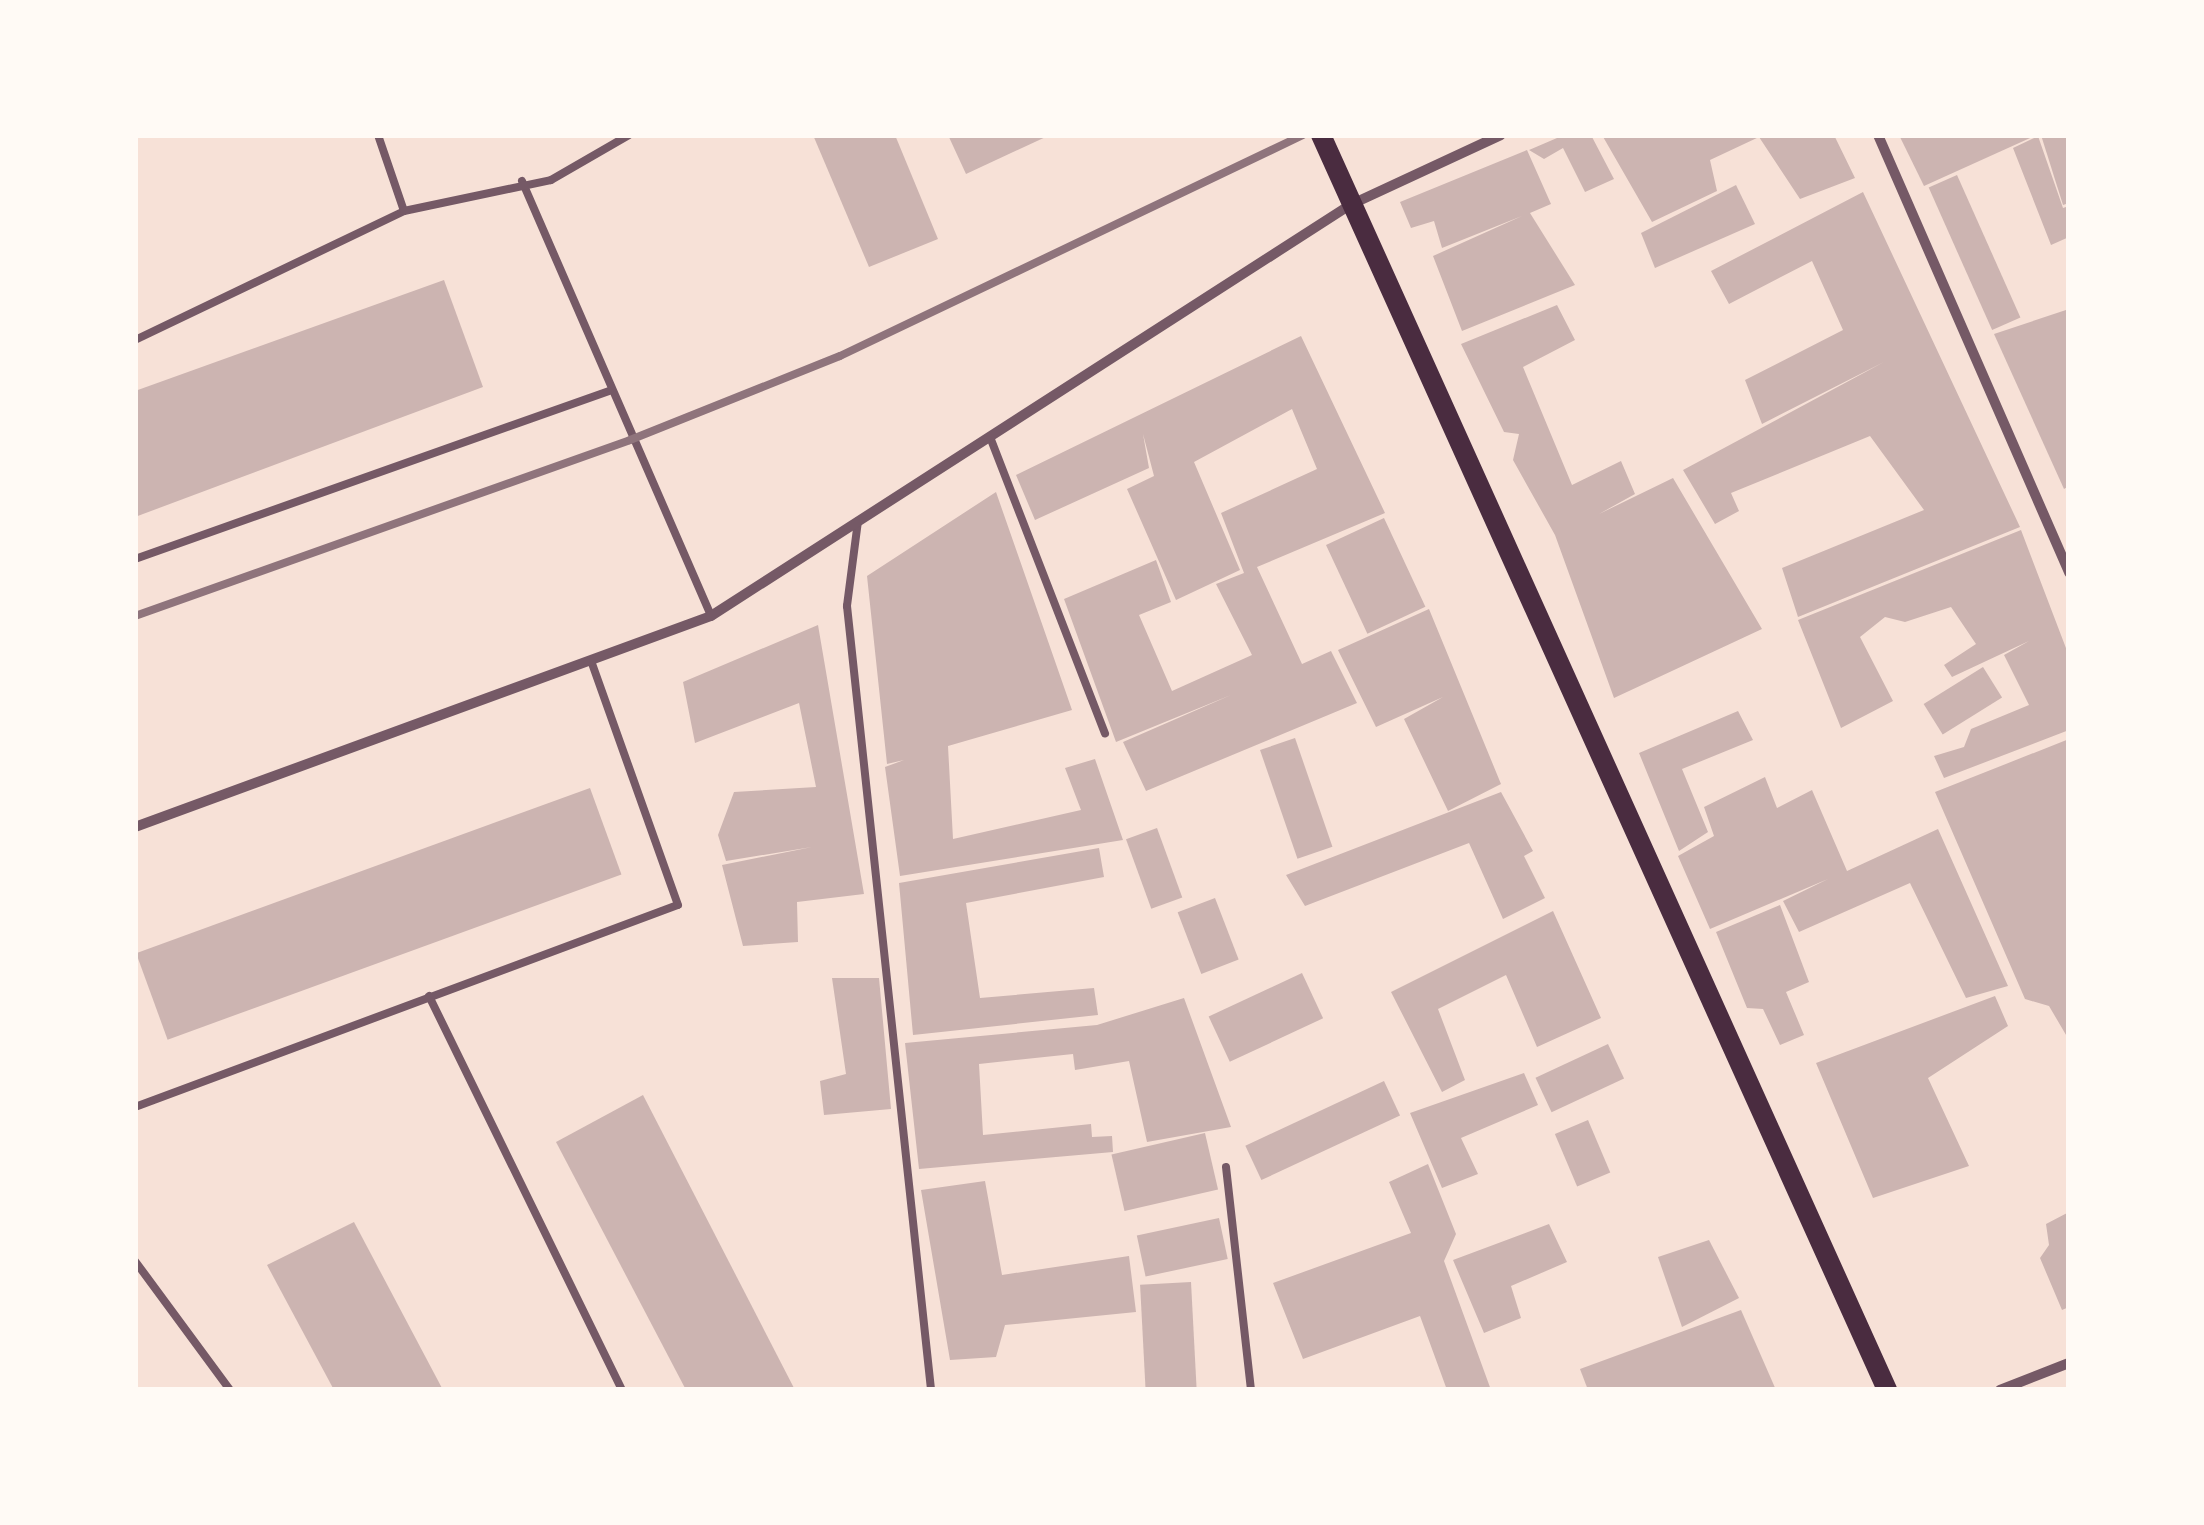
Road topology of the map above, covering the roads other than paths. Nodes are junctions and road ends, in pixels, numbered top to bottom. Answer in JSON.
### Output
{"nodes":[{"id":1,"x":378,"y":135,"type":"edge"},
{"id":2,"x":629,"y":135,"type":"edge"},
{"id":3,"x":1322,"y":135,"type":"edge"},
{"id":4,"x":1502,"y":135,"type":"edge"},
{"id":5,"x":1878,"y":135,"type":"edge"},
{"id":6,"x":522,"y":181,"type":"junction"},
{"id":7,"x":1350,"y":205,"type":"junction"},
{"id":8,"x":404,"y":211,"type":"junction"},
{"id":9,"x":135,"y":340,"type":"edge"},
{"id":10,"x":609,"y":391,"type":"junction"},
{"id":11,"x":990,"y":437,"type":"junction"},
{"id":12,"x":858,"y":522,"type":"junction"},
{"id":13,"x":135,"y":559,"type":"edge"},
{"id":14,"x":2069,"y":573,"type":"edge"},
{"id":15,"x":711,"y":616,"type":"junction"},
{"id":16,"x":591,"y":661,"type":"junction"},
{"id":17,"x":1105,"y":734,"type":"dead end"},
{"id":18,"x":135,"y":827,"type":"edge"},
{"id":19,"x":429,"y":996,"type":"junction"},
{"id":20,"x":135,"y":1107,"type":"edge"},
{"id":21,"x":1226,"y":1166,"type":"dead end"},
{"id":22,"x":135,"y":1261,"type":"edge"},
{"id":23,"x":2069,"y":1363,"type":"edge"},
{"id":24,"x":230,"y":1390,"type":"edge"},
{"id":25,"x":622,"y":1390,"type":"edge"},
{"id":26,"x":931,"y":1390,"type":"edge"},
{"id":27,"x":1251,"y":1390,"type":"edge"},
{"id":28,"x":1887,"y":1390,"type":"edge"},
{"id":29,"x":2000,"y":1390,"type":"edge"}],
"edges":[{"from":1,"to":8,"type":"lane"},
{"from":2,"to":6,"type":"lane"},
{"from":3,"to":7,"type":"main road"},
{"from":4,"to":7,"type":"street"},
{"from":5,"to":14,"type":"street"},
{"from":6,"to":8,"type":"lane"},
{"from":6,"to":10,"type":"lane"},
{"from":7,"to":11,"type":"street"},
{"from":7,"to":28,"type":"main road"},
{"from":8,"to":9,"type":"lane"},
{"from":10,"to":13,"type":"lane"},
{"from":10,"to":15,"type":"lane"},
{"from":11,"to":12,"type":"street"},
{"from":11,"to":17,"type":"lane"},
{"from":12,"to":15,"type":"street"},
{"from":12,"to":26,"type":"lane"},
{"from":15,"to":16,"type":"street"},
{"from":16,"to":18,"type":"street"},
{"from":16,"to":19,"type":"lane"},
{"from":19,"to":20,"type":"lane"},
{"from":19,"to":25,"type":"lane"},
{"from":21,"to":27,"type":"lane"},
{"from":22,"to":24,"type":"lane"},
{"from":23,"to":29,"type":"street"}]}
